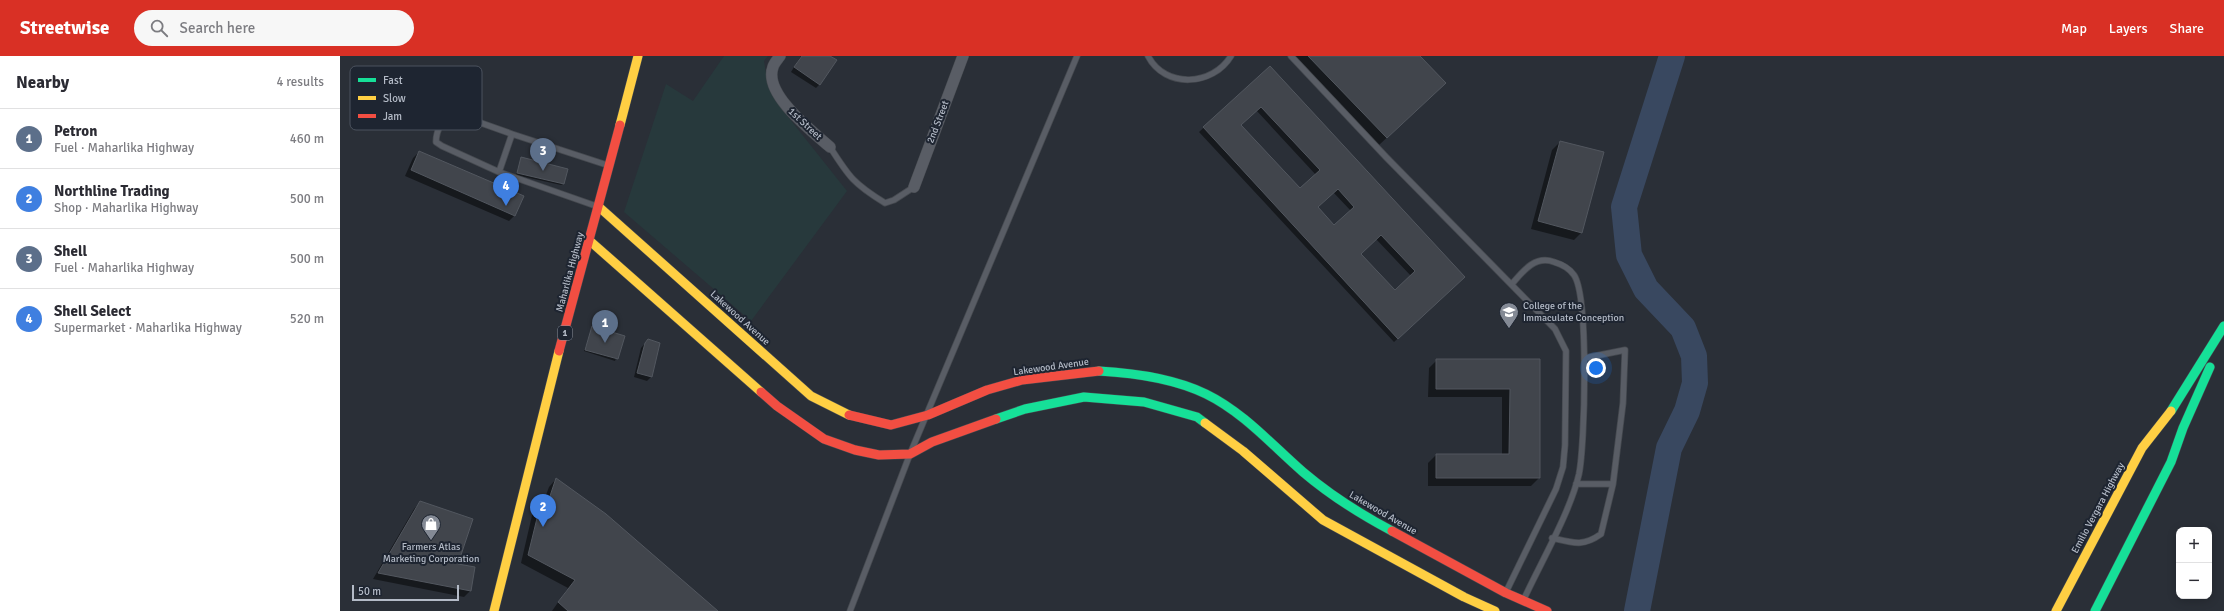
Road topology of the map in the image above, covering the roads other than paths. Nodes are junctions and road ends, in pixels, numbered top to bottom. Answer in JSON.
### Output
{"nodes":[{"id":1,"x":638,"y":56,"type":"edge"},
{"id":2,"x":780,"y":56,"type":"edge"},
{"id":3,"x":963,"y":56,"type":"edge"},
{"id":4,"x":1077,"y":56,"type":"edge"},
{"id":5,"x":1148,"y":56,"type":"edge"},
{"id":6,"x":1231,"y":56,"type":"edge"},
{"id":7,"x":1291,"y":56,"type":"edge"},
{"id":8,"x":482,"y":123,"type":"edge"},
{"id":9,"x":438,"y":130,"type":"edge"},
{"id":10,"x":512,"y":134,"type":"junction"},
{"id":11,"x":830,"y":147,"type":"joint"},
{"id":12,"x":609,"y":166,"type":"junction"},
{"id":13,"x":499,"y":172,"type":"junction"},
{"id":14,"x":914,"y":187,"type":"joint"},
{"id":15,"x":599,"y":207,"type":"junction"},
{"id":16,"x":590,"y":241,"type":"junction"},
{"id":17,"x":1512,"y":284,"type":"junction"},
{"id":18,"x":2224,"y":326,"type":"edge"},
{"id":19,"x":2224,"y":337,"type":"edge"},
{"id":20,"x":1585,"y":358,"type":"junction"},
{"id":21,"x":928,"y":415,"type":"junction"},
{"id":22,"x":2165,"y":420,"type":"junction"},
{"id":23,"x":2183,"y":428,"type":"junction"},
{"id":24,"x":2155,"y":448,"type":"dead end"},
{"id":25,"x":2164,"y":453,"type":"dead end"},
{"id":26,"x":910,"y":454,"type":"junction"},
{"id":27,"x":1576,"y":484,"type":"junction"},
{"id":28,"x":1613,"y":484,"type":"junction"},
{"id":29,"x":1552,"y":538,"type":"junction"},
{"id":30,"x":1506,"y":593,"type":"junction"},
{"id":31,"x":1523,"y":601,"type":"junction"},
{"id":32,"x":494,"y":611,"type":"edge"},
{"id":33,"x":850,"y":611,"type":"edge"},
{"id":34,"x":1495,"y":611,"type":"edge"},
{"id":35,"x":1547,"y":611,"type":"edge"},
{"id":36,"x":2056,"y":611,"type":"edge"},
{"id":37,"x":2095,"y":611,"type":"edge"}],
"edges":[{"from":1,"to":12,"type":"main road","name":"Maharlika Highway","number":"1"},
{"from":2,"to":11,"type":"street","name":"1st Street"},
{"from":3,"to":14,"type":"street","name":"2nd Street"},
{"from":4,"to":21,"type":"lane"},
{"from":5,"to":6,"type":"lane"},
{"from":7,"to":17,"type":"lane"},
{"from":8,"to":10,"type":"lane"},
{"from":9,"to":13,"type":"lane"},
{"from":10,"to":12,"type":"lane"},
{"from":10,"to":13,"type":"lane"},
{"from":11,"to":14,"type":"lane"},
{"from":12,"to":15,"type":"main road","name":"Maharlika Highway","number":"1"},
{"from":13,"to":15,"type":"lane"},
{"from":15,"to":16,"type":"main road","name":"Maharlika Highway","number":"1"},
{"from":15,"to":21,"type":"main road","name":"Lakewood Avenue"},
{"from":16,"to":26,"type":"main road"},
{"from":16,"to":32,"type":"main road","name":"Maharlika Highway","number":"1"},
{"from":17,"to":20,"type":"lane"},
{"from":17,"to":30,"type":"lane"},
{"from":18,"to":22,"type":"main road","name":"Emilio Vergara Highway"},
{"from":19,"to":23,"type":"main road"},
{"from":20,"to":27,"type":"lane"},
{"from":20,"to":28,"type":"lane"},
{"from":21,"to":26,"type":"lane"},
{"from":21,"to":30,"type":"main road","name":"Lakewood Avenue"},
{"from":22,"to":24,"type":"main road","name":"Emilio Vergara Highway"},
{"from":22,"to":36,"type":"main road","name":"Emilio Vergara Highway"},
{"from":23,"to":25,"type":"main road"},
{"from":23,"to":37,"type":"main road"},
{"from":26,"to":33,"type":"lane"},
{"from":26,"to":34,"type":"main road"},
{"from":27,"to":28,"type":"lane"},
{"from":27,"to":29,"type":"lane"},
{"from":28,"to":29,"type":"lane"},
{"from":29,"to":31,"type":"lane"},
{"from":30,"to":31,"type":"main road","name":"Lakewood Avenue"},
{"from":31,"to":35,"type":"main road","name":"Lakewood Avenue"}]}
